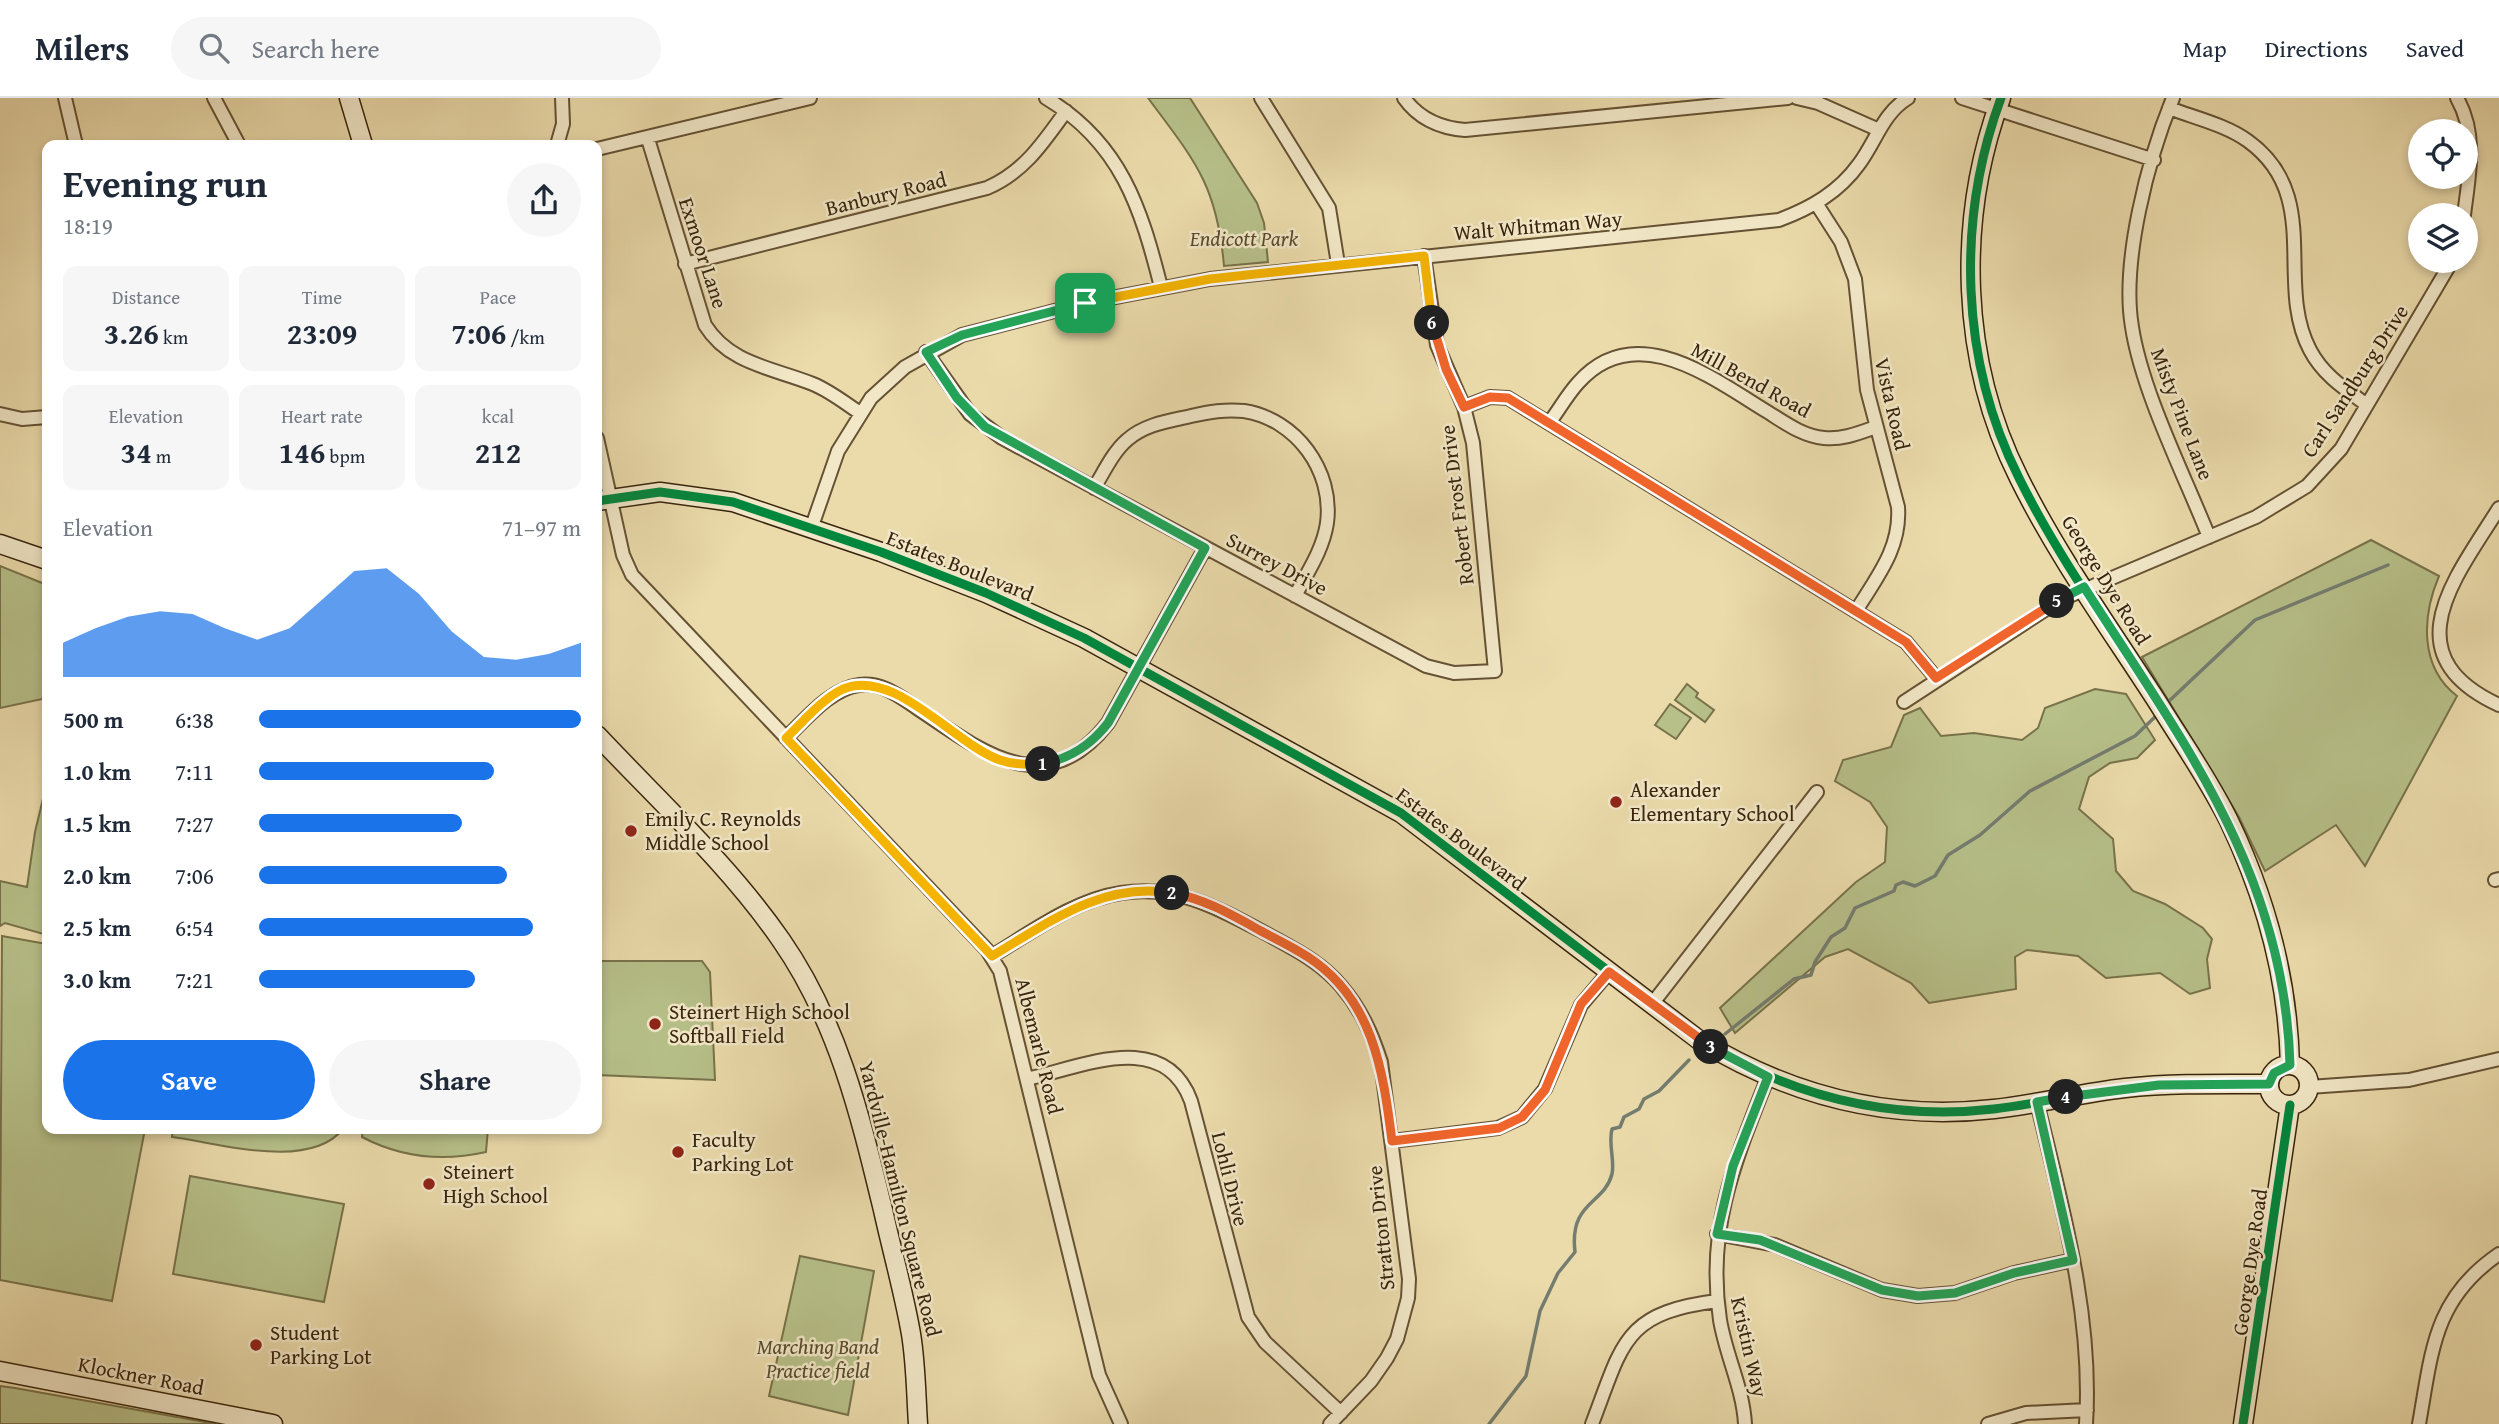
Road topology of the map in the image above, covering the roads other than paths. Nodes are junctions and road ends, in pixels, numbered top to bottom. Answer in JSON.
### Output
{"nodes":[{"id":1,"x":65,"y":98,"type":"edge"},
{"id":2,"x":214,"y":98,"type":"edge"},
{"id":3,"x":349,"y":98,"type":"edge"},
{"id":4,"x":562,"y":98,"type":"edge"},
{"id":5,"x":810,"y":98,"type":"edge"},
{"id":6,"x":1046,"y":98,"type":"edge"},
{"id":7,"x":1261,"y":98,"type":"edge"},
{"id":8,"x":1404,"y":98,"type":"edge"},
{"id":9,"x":1788,"y":98,"type":"edge"},
{"id":10,"x":1797,"y":98,"type":"edge"},
{"id":11,"x":1908,"y":98,"type":"edge"},
{"id":12,"x":1962,"y":98,"type":"edge"},
{"id":13,"x":2463,"y":100,"type":"edge"},
{"id":14,"x":2171,"y":103,"type":"edge"},
{"id":15,"x":1999,"y":104,"type":"edge"},
{"id":16,"x":1066,"y":111,"type":"junction"},
{"id":17,"x":1879,"y":131,"type":"junction"},
{"id":18,"x":648,"y":139,"type":"junction"},
{"id":19,"x":75,"y":140,"type":"edge"},
{"id":20,"x":236,"y":140,"type":"edge"},
{"id":21,"x":362,"y":140,"type":"edge"},
{"id":22,"x":559,"y":140,"type":"edge"},
{"id":23,"x":602,"y":148,"type":"edge"},
{"id":24,"x":2154,"y":160,"type":"junction"},
{"id":25,"x":1816,"y":203,"type":"junction"},
{"id":26,"x":2465,"y":203,"type":"edge"},
{"id":27,"x":1424,"y":256,"type":"junction"},
{"id":28,"x":685,"y":264,"type":"junction"},
{"id":29,"x":1338,"y":264,"type":"junction"},
{"id":30,"x":2445,"y":273,"type":"edge"},
{"id":31,"x":1161,"y":287,"type":"junction"},
{"id":32,"x":926,"y":352,"type":"junction"},
{"id":33,"x":2367,"y":405,"type":"junction"},
{"id":34,"x":1464,"y":407,"type":"junction"},
{"id":35,"x":860,"y":413,"type":"junction"},
{"id":36,"x":0,"y":414,"type":"edge"},
{"id":37,"x":42,"y":417,"type":"edge"},
{"id":38,"x":1549,"y":423,"type":"junction"},
{"id":39,"x":1876,"y":427,"type":"junction"},
{"id":40,"x":1094,"y":488,"type":"junction"},
{"id":41,"x":603,"y":500,"type":"edge"},
{"id":42,"x":2499,"y":508,"type":"edge"},
{"id":43,"x":811,"y":529,"type":"junction"},
{"id":44,"x":2209,"y":537,"type":"junction"},
{"id":45,"x":0,"y":544,"type":"edge"},
{"id":46,"x":1205,"y":548,"type":"junction"},
{"id":47,"x":42,"y":558,"type":"edge"},
{"id":48,"x":2084,"y":587,"type":"junction"},
{"id":49,"x":1294,"y":596,"type":"junction"},
{"id":50,"x":1856,"y":611,"type":"junction"},
{"id":51,"x":1139,"y":667,"type":"junction"},
{"id":52,"x":1495,"y":671,"type":"joint"},
{"id":53,"x":1936,"y":678,"type":"junction"},
{"id":54,"x":1904,"y":702,"type":"dead end"},
{"id":55,"x":2499,"y":705,"type":"edge"},
{"id":56,"x":786,"y":738,"type":"junction"},
{"id":57,"x":602,"y":740,"type":"edge"},
{"id":58,"x":1817,"y":792,"type":"dead end"},
{"id":59,"x":992,"y":956,"type":"junction"},
{"id":60,"x":1609,"y":972,"type":"junction"},
{"id":61,"x":1651,"y":1004,"type":"junction"},
{"id":62,"x":2499,"y":1059,"type":"edge"},
{"id":63,"x":2290,"y":1065,"type":"junction"},
{"id":64,"x":1768,"y":1077,"type":"junction"},
{"id":65,"x":1027,"y":1079,"type":"junction"},
{"id":66,"x":2269,"y":1084,"type":"junction"},
{"id":67,"x":2309,"y":1087,"type":"junction"},
{"id":68,"x":2037,"y":1102,"type":"junction"},
{"id":69,"x":2290,"y":1105,"type":"junction"},
{"id":70,"x":1392,"y":1141,"type":"junction"},
{"id":71,"x":1717,"y":1234,"type":"junction"},
{"id":72,"x":2499,"y":1254,"type":"edge"},
{"id":73,"x":2073,"y":1260,"type":"junction"},
{"id":74,"x":1717,"y":1301,"type":"junction"},
{"id":75,"x":0,"y":1371,"type":"edge"},
{"id":76,"x":1340,"y":1413,"type":"junction"},
{"id":77,"x":2087,"y":1417,"type":"edge"},
{"id":78,"x":273,"y":1424,"type":"edge"},
{"id":79,"x":918,"y":1424,"type":"edge"},
{"id":80,"x":1121,"y":1424,"type":"edge"},
{"id":81,"x":1330,"y":1424,"type":"edge"},
{"id":82,"x":1592,"y":1424,"type":"edge"},
{"id":83,"x":1745,"y":1424,"type":"edge"},
{"id":84,"x":1988,"y":1424,"type":"edge"},
{"id":85,"x":2243,"y":1424,"type":"edge"},
{"id":86,"x":2419,"y":1424,"type":"edge"}],
"edges":[{"from":1,"to":19,"type":"street"},
{"from":2,"to":20,"type":"street"},
{"from":3,"to":21,"type":"street"},
{"from":4,"to":22,"type":"street"},
{"from":5,"to":18,"type":"street"},
{"from":6,"to":16,"type":"street"},
{"from":7,"to":29,"type":"street"},
{"from":8,"to":9,"type":"street"},
{"from":10,"to":17,"type":"street"},
{"from":11,"to":17,"type":"street","name":"Walt Whitman Way"},
{"from":12,"to":15,"type":"street"},
{"from":13,"to":26,"type":"street"},
{"from":14,"to":24,"type":"street","name":"Misty Pine Lane"},
{"from":14,"to":33,"type":"street"},
{"from":15,"to":24,"type":"street"},
{"from":15,"to":48,"type":"street","name":"George Dye Road"},
{"from":16,"to":28,"type":"street","name":"Banbury Road"},
{"from":16,"to":31,"type":"street"},
{"from":17,"to":25,"type":"street","name":"Walt Whitman Way"},
{"from":18,"to":23,"type":"street"},
{"from":18,"to":28,"type":"street","name":"Exmoor Lane"},
{"from":24,"to":44,"type":"street","name":"Misty Pine Lane"},
{"from":25,"to":27,"type":"street","name":"Walt Whitman Way"},
{"from":25,"to":39,"type":"street","name":"Vista Road"},
{"from":27,"to":29,"type":"street","name":"Walt Whitman Way"},
{"from":27,"to":34,"type":"street","name":"Robert Frost Drive"},
{"from":28,"to":35,"type":"street","name":"Exmoor Lane"},
{"from":29,"to":31,"type":"street","name":"Walt Whitman Way"},
{"from":30,"to":33,"type":"street","name":"Carl Sandburg Drive"},
{"from":31,"to":32,"type":"street","name":"Walt Whitman Way"},
{"from":32,"to":35,"type":"street","name":"Walt Whitman Way"},
{"from":32,"to":40,"type":"street","name":"Surrey Drive"},
{"from":33,"to":44,"type":"street","name":"Carl Sandburg Drive"},
{"from":34,"to":38,"type":"street"},
{"from":34,"to":52,"type":"street","name":"Robert Frost Drive"},
{"from":35,"to":43,"type":"street","name":"Walt Whitman Way"},
{"from":36,"to":37,"type":"street"},
{"from":38,"to":39,"type":"street","name":"Mill Bend Road"},
{"from":38,"to":50,"type":"street"},
{"from":39,"to":50,"type":"street","name":"Vista Road"},
{"from":40,"to":46,"type":"street","name":"Surrey Drive"},
{"from":40,"to":49,"type":"street"},
{"from":41,"to":43,"type":"street","name":"Estates Boulevard"},
{"from":41,"to":56,"type":"street","name":"Albemarle Road"},
{"from":42,"to":55,"type":"street"},
{"from":43,"to":51,"type":"street","name":"Estates Boulevard"},
{"from":44,"to":48,"type":"street","name":"Carl Sandburg Drive"},
{"from":45,"to":47,"type":"street"},
{"from":46,"to":49,"type":"street","name":"Surrey Drive"},
{"from":46,"to":51,"type":"street"},
{"from":48,"to":53,"type":"street","name":"Carl Sandburg Drive"},
{"from":48,"to":63,"type":"street","name":"George Dye Road"},
{"from":49,"to":52,"type":"street","name":"Surrey Drive"},
{"from":50,"to":53,"type":"street"},
{"from":51,"to":56,"type":"street"},
{"from":51,"to":60,"type":"street","name":"Estates Boulevard"},
{"from":53,"to":54,"type":"street","name":"Carl Sandburg Drive"},
{"from":56,"to":59,"type":"street","name":"Albemarle Road"},
{"from":57,"to":79,"type":"street","name":"Yardville-Hamilton Square Road"},
{"from":58,"to":61,"type":"street"},
{"from":59,"to":65,"type":"street","name":"Albemarle Road"},
{"from":59,"to":70,"type":"street","name":"Stratton Drive"},
{"from":60,"to":61,"type":"street","name":"Estates Boulevard"},
{"from":60,"to":70,"type":"street"},
{"from":61,"to":64,"type":"street","name":"Estates Boulevard"},
{"from":62,"to":67,"type":"street"},
{"from":63,"to":66,"type":"street"},
{"from":63,"to":67,"type":"street"},
{"from":64,"to":68,"type":"street","name":"Estates Boulevard"},
{"from":64,"to":71,"type":"street","name":"Kristin Way"},
{"from":65,"to":76,"type":"street","name":"Lohli Drive"},
{"from":65,"to":80,"type":"street","name":"Albemarle Road"},
{"from":66,"to":68,"type":"street","name":"Estates Boulevard"},
{"from":66,"to":69,"type":"street"},
{"from":67,"to":69,"type":"street"},
{"from":68,"to":73,"type":"street"},
{"from":69,"to":85,"type":"street","name":"George Dye Road"},
{"from":70,"to":76,"type":"street","name":"Stratton Drive"},
{"from":71,"to":73,"type":"street"},
{"from":71,"to":74,"type":"street","name":"Kristin Way"},
{"from":72,"to":86,"type":"street"},
{"from":73,"to":77,"type":"street"},
{"from":74,"to":82,"type":"street"},
{"from":74,"to":83,"type":"street","name":"Kristin Way"},
{"from":75,"to":78,"type":"street","name":"Klockner Road"},
{"from":76,"to":81,"type":"street","name":"Stratton Drive"},
{"from":77,"to":84,"type":"street"}]}
